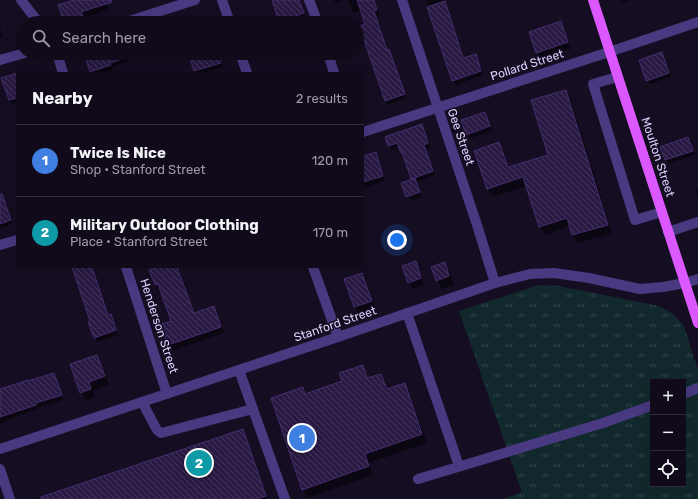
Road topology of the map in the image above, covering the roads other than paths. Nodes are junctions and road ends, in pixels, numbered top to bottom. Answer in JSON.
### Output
{"nodes":[{"id":1,"x":21,"y":0,"type":"edge"},
{"id":2,"x":195,"y":0,"type":"edge"},
{"id":3,"x":222,"y":0,"type":"edge"},
{"id":4,"x":309,"y":0,"type":"edge"},
{"id":5,"x":402,"y":0,"type":"edge"},
{"id":6,"x":593,"y":0,"type":"edge"},
{"id":7,"x":34,"y":16,"type":"edge"},
{"id":8,"x":145,"y":16,"type":"edge"},
{"id":9,"x":228,"y":16,"type":"edge"},
{"id":10,"x":315,"y":16,"type":"edge"},
{"id":11,"x":698,"y":22,"type":"edge"},
{"id":12,"x":609,"y":52,"type":"junction"},
{"id":13,"x":16,"y":56,"type":"edge"},
{"id":14,"x":0,"y":60,"type":"edge"},
{"id":15,"x":58,"y":60,"type":"edge"},
{"id":16,"x":242,"y":60,"type":"edge"},
{"id":17,"x":330,"y":60,"type":"edge"},
{"id":18,"x":63,"y":72,"type":"edge"},
{"id":19,"x":247,"y":72,"type":"edge"},
{"id":20,"x":334,"y":72,"type":"edge"},
{"id":21,"x":618,"y":77,"type":"junction"},
{"id":22,"x":437,"y":107,"type":"junction"},
{"id":23,"x":364,"y":132,"type":"edge"},
{"id":24,"x":662,"y":212,"type":"junction"},
{"id":25,"x":698,"y":222,"type":"edge"},
{"id":26,"x":668,"y":232,"type":"junction"},
{"id":27,"x":16,"y":240,"type":"edge"},
{"id":28,"x":0,"y":245,"type":"edge"},
{"id":29,"x":126,"y":268,"type":"edge"},
{"id":30,"x":313,"y":268,"type":"edge"},
{"id":31,"x":698,"y":279,"type":"edge"},
{"id":32,"x":685,"y":283,"type":"junction"},
{"id":33,"x":495,"y":284,"type":"junction"},
{"id":34,"x":407,"y":313,"type":"junction"},
{"id":35,"x":698,"y":323,"type":"edge"},
{"id":36,"x":338,"y":337,"type":"junction"},
{"id":37,"x":239,"y":370,"type":"junction"},
{"id":38,"x":698,"y":388,"type":"edge"},
{"id":39,"x":686,"y":393,"type":"edge"},
{"id":40,"x":167,"y":394,"type":"junction"},
{"id":41,"x":142,"y":402,"type":"junction"},
{"id":42,"x":650,"y":406,"type":"edge"},
{"id":43,"x":253,"y":409,"type":"junction"},
{"id":44,"x":0,"y":449,"type":"edge"},
{"id":45,"x":459,"y":466,"type":"junction"},
{"id":46,"x":0,"y":469,"type":"edge"},
{"id":47,"x":418,"y":479,"type":"dead end"},
{"id":48,"x":10,"y":499,"type":"edge"},
{"id":49,"x":285,"y":499,"type":"edge"}],
"edges":[{"from":1,"to":7,"type":"street"},
{"from":2,"to":8,"type":"street"},
{"from":3,"to":9,"type":"street"},
{"from":4,"to":10,"type":"street"},
{"from":5,"to":22,"type":"street","name":"Gee Street"},
{"from":6,"to":12,"type":"main road","name":"Moulton Street"},
{"from":11,"to":12,"type":"street","name":"Pollard Street"},
{"from":12,"to":21,"type":"main road","name":"Moulton Street"},
{"from":12,"to":22,"type":"street","name":"Pollard Street"},
{"from":13,"to":14,"type":"street"},
{"from":15,"to":18,"type":"street"},
{"from":16,"to":19,"type":"street"},
{"from":17,"to":20,"type":"street"},
{"from":21,"to":24,"type":"main road","name":"Moulton Street"},
{"from":21,"to":24,"type":"street"},
{"from":22,"to":23,"type":"street","name":"Pollard Street"},
{"from":22,"to":33,"type":"street","name":"Gee Street"},
{"from":24,"to":26,"type":"main road","name":"Moulton Street"},
{"from":25,"to":26,"type":"street"},
{"from":26,"to":32,"type":"main road","name":"Moulton Street"},
{"from":27,"to":28,"type":"street"},
{"from":29,"to":40,"type":"street","name":"Henderson Street"},
{"from":30,"to":36,"type":"street"},
{"from":31,"to":32,"type":"street","name":"Stanford Street"},
{"from":32,"to":33,"type":"street","name":"Stanford Street"},
{"from":32,"to":35,"type":"main road","name":"Moulton Street"},
{"from":33,"to":34,"type":"street","name":"Stanford Street"},
{"from":34,"to":36,"type":"street","name":"Stanford Street"},
{"from":34,"to":45,"type":"street"},
{"from":36,"to":37,"type":"street","name":"Stanford Street"},
{"from":37,"to":40,"type":"street","name":"Stanford Street"},
{"from":37,"to":43,"type":"street"},
{"from":38,"to":39,"type":"street"},
{"from":40,"to":41,"type":"street","name":"Stanford Street"},
{"from":41,"to":43,"type":"street"},
{"from":41,"to":44,"type":"street","name":"Stanford Street"},
{"from":42,"to":45,"type":"street"},
{"from":43,"to":49,"type":"street"},
{"from":45,"to":47,"type":"street"},
{"from":46,"to":48,"type":"street"}]}
